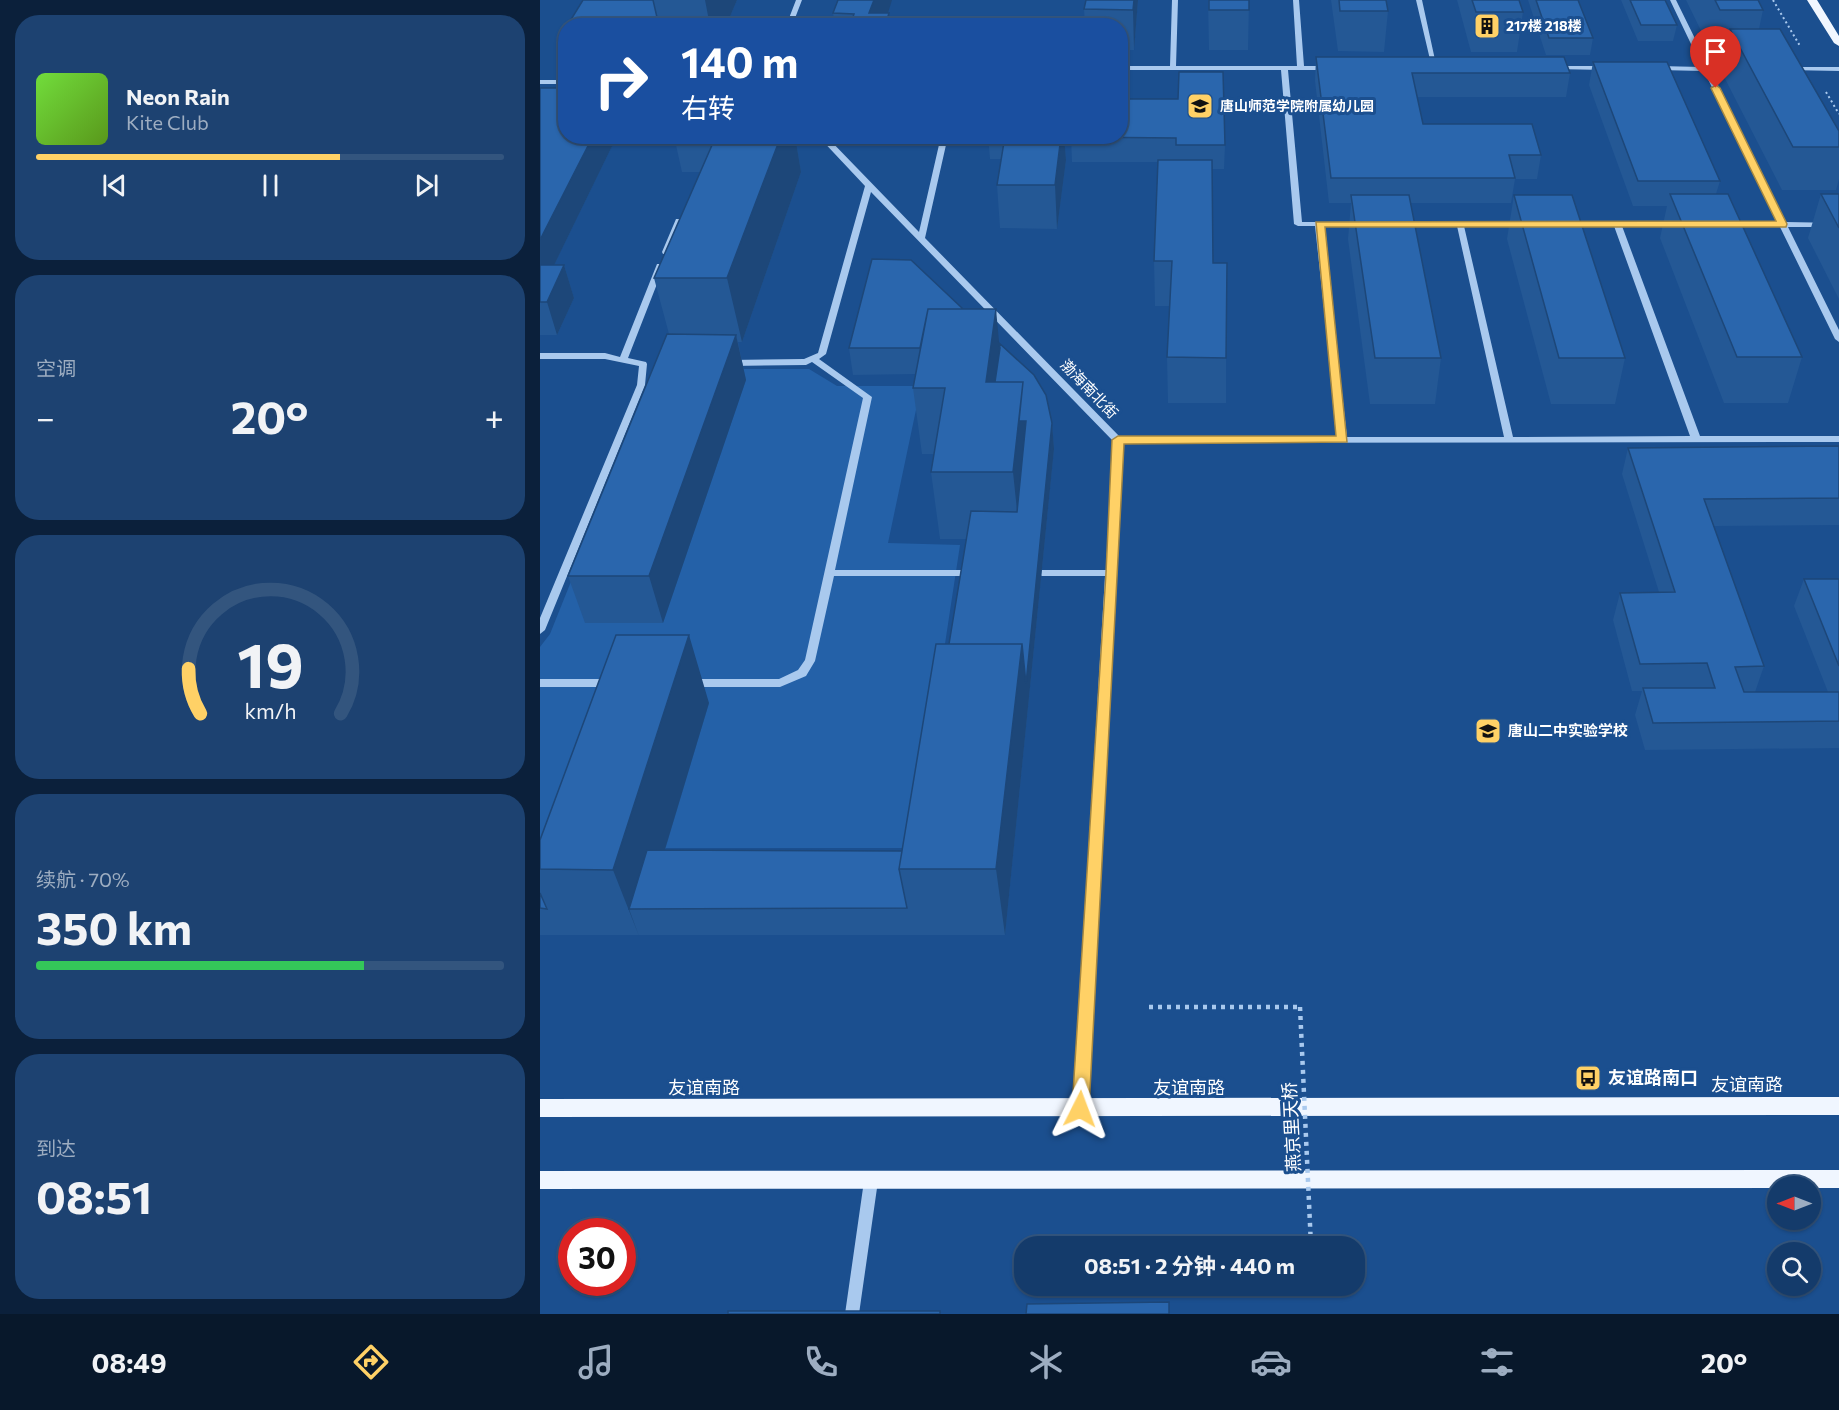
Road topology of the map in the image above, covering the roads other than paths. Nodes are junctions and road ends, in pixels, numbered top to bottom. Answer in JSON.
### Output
{"nodes":[{"id":1,"x":800,"y":0,"type":"edge"},
{"id":2,"x":1175,"y":0,"type":"edge"},
{"id":3,"x":1296,"y":0,"type":"edge"},
{"id":4,"x":1419,"y":0,"type":"edge"},
{"id":5,"x":1673,"y":0,"type":"edge"},
{"id":6,"x":1812,"y":0,"type":"edge"},
{"id":7,"x":792,"y":18,"type":"edge"},
{"id":8,"x":1839,"y":44,"type":"edge"},
{"id":9,"x":1128,"y":68,"type":"edge"},
{"id":10,"x":1284,"y":68,"type":"junction"},
{"id":11,"x":1301,"y":68,"type":"junction"},
{"id":12,"x":1334,"y":68,"type":"edge"},
{"id":13,"x":1424,"y":68,"type":"edge"},
{"id":14,"x":1435,"y":68,"type":"junction"},
{"id":15,"x":1447,"y":68,"type":"edge"},
{"id":16,"x":1553,"y":68,"type":"edge"},
{"id":17,"x":1612,"y":68,"type":"edge"},
{"id":18,"x":1173,"y":69,"type":"junction"},
{"id":19,"x":1647,"y":69,"type":"edge"},
{"id":20,"x":1706,"y":69,"type":"junction"},
{"id":21,"x":1742,"y":69,"type":"edge"},
{"id":22,"x":1777,"y":69,"type":"edge"},
{"id":23,"x":1839,"y":69,"type":"edge"},
{"id":24,"x":540,"y":82,"type":"edge"},
{"id":25,"x":558,"y":82,"type":"edge"},
{"id":26,"x":829,"y":144,"type":"edge"},
{"id":27,"x":943,"y":144,"type":"edge"},
{"id":28,"x":869,"y":186,"type":"junction"},
{"id":29,"x":679,"y":221,"type":"edge"},
{"id":30,"x":1319,"y":224,"type":"junction"},
{"id":31,"x":1378,"y":224,"type":"edge"},
{"id":32,"x":1390,"y":224,"type":"edge"},
{"id":33,"x":1460,"y":224,"type":"junction"},
{"id":34,"x":1527,"y":224,"type":"edge"},
{"id":35,"x":1561,"y":224,"type":"edge"},
{"id":36,"x":1617,"y":224,"type":"junction"},
{"id":37,"x":1688,"y":224,"type":"edge"},
{"id":38,"x":1724,"y":224,"type":"edge"},
{"id":39,"x":1782,"y":224,"type":"junction"},
{"id":40,"x":1839,"y":225,"type":"edge"},
{"id":41,"x":921,"y":238,"type":"junction"},
{"id":42,"x":1839,"y":339,"type":"edge"},
{"id":43,"x":540,"y":356,"type":"edge"},
{"id":44,"x":624,"y":358,"type":"junction"},
{"id":45,"x":815,"y":360,"type":"junction"},
{"id":46,"x":724,"y":363,"type":"edge"},
{"id":47,"x":643,"y":364,"type":"junction"},
{"id":48,"x":654,"y":364,"type":"edge"},
{"id":49,"x":1839,"y":438,"type":"edge"},
{"id":50,"x":1509,"y":439,"type":"junction"},
{"id":51,"x":1696,"y":439,"type":"junction"},
{"id":52,"x":1118,"y":440,"type":"junction"},
{"id":53,"x":1343,"y":440,"type":"junction"},
{"id":54,"x":829,"y":573,"type":"junction"},
{"id":55,"x":969,"y":573,"type":"edge"},
{"id":56,"x":1042,"y":573,"type":"edge"},
{"id":57,"x":1113,"y":573,"type":"junction"},
{"id":58,"x":540,"y":630,"type":"edge"},
{"id":59,"x":540,"y":683,"type":"edge"},
{"id":60,"x":624,"y":683,"type":"edge"},
{"id":61,"x":684,"y":683,"type":"edge"},
{"id":62,"x":1839,"y":1106,"type":"edge"},
{"id":63,"x":540,"y":1108,"type":"edge"},
{"id":64,"x":1080,"y":1109,"type":"junction"},
{"id":65,"x":1839,"y":1179,"type":"edge"},
{"id":66,"x":540,"y":1180,"type":"edge"},
{"id":67,"x":871,"y":1181,"type":"junction"},
{"id":68,"x":852,"y":1314,"type":"edge"}],
"edges":[{"from":1,"to":7,"type":"street"},
{"from":2,"to":18,"type":"street"},
{"from":3,"to":11,"type":"street"},
{"from":4,"to":14,"type":"street"},
{"from":5,"to":20,"type":"street"},
{"from":6,"to":8,"type":"main road"},
{"from":9,"to":18,"type":"street"},
{"from":10,"to":11,"type":"street"},
{"from":10,"to":18,"type":"street"},
{"from":10,"to":30,"type":"street"},
{"from":11,"to":12,"type":"street"},
{"from":13,"to":14,"type":"street"},
{"from":14,"to":15,"type":"street"},
{"from":16,"to":17,"type":"street"},
{"from":19,"to":20,"type":"street"},
{"from":20,"to":21,"type":"street"},
{"from":20,"to":39,"type":"street"},
{"from":22,"to":23,"type":"street"},
{"from":24,"to":25,"type":"street"},
{"from":26,"to":28,"type":"street","name":"渤海南北街"},
{"from":27,"to":41,"type":"street"},
{"from":28,"to":41,"type":"street","name":"渤海南北街"},
{"from":28,"to":45,"type":"street"},
{"from":29,"to":44,"type":"street"},
{"from":30,"to":31,"type":"street"},
{"from":30,"to":53,"type":"street"},
{"from":32,"to":33,"type":"street"},
{"from":33,"to":34,"type":"street"},
{"from":33,"to":50,"type":"street"},
{"from":35,"to":36,"type":"street"},
{"from":36,"to":37,"type":"street"},
{"from":36,"to":51,"type":"street"},
{"from":38,"to":39,"type":"street"},
{"from":39,"to":40,"type":"street"},
{"from":39,"to":42,"type":"street"},
{"from":41,"to":52,"type":"street","name":"渤海南北街"},
{"from":43,"to":44,"type":"street"},
{"from":44,"to":47,"type":"street"},
{"from":45,"to":46,"type":"street"},
{"from":45,"to":54,"type":"street"},
{"from":47,"to":48,"type":"street"},
{"from":47,"to":58,"type":"street"},
{"from":49,"to":51,"type":"street"},
{"from":50,"to":51,"type":"street"},
{"from":50,"to":53,"type":"street"},
{"from":52,"to":53,"type":"street"},
{"from":52,"to":57,"type":"street","name":"渤海南北街"},
{"from":54,"to":55,"type":"street"},
{"from":54,"to":61,"type":"street"},
{"from":56,"to":57,"type":"street"},
{"from":57,"to":64,"type":"street","name":"渤海南北街"},
{"from":59,"to":60,"type":"street"},
{"from":62,"to":64,"type":"main road","name":"友谊南路"},
{"from":63,"to":64,"type":"main road","name":"友谊南路"},
{"from":65,"to":67,"type":"main road"},
{"from":66,"to":67,"type":"main road"},
{"from":67,"to":68,"type":"street"}]}
